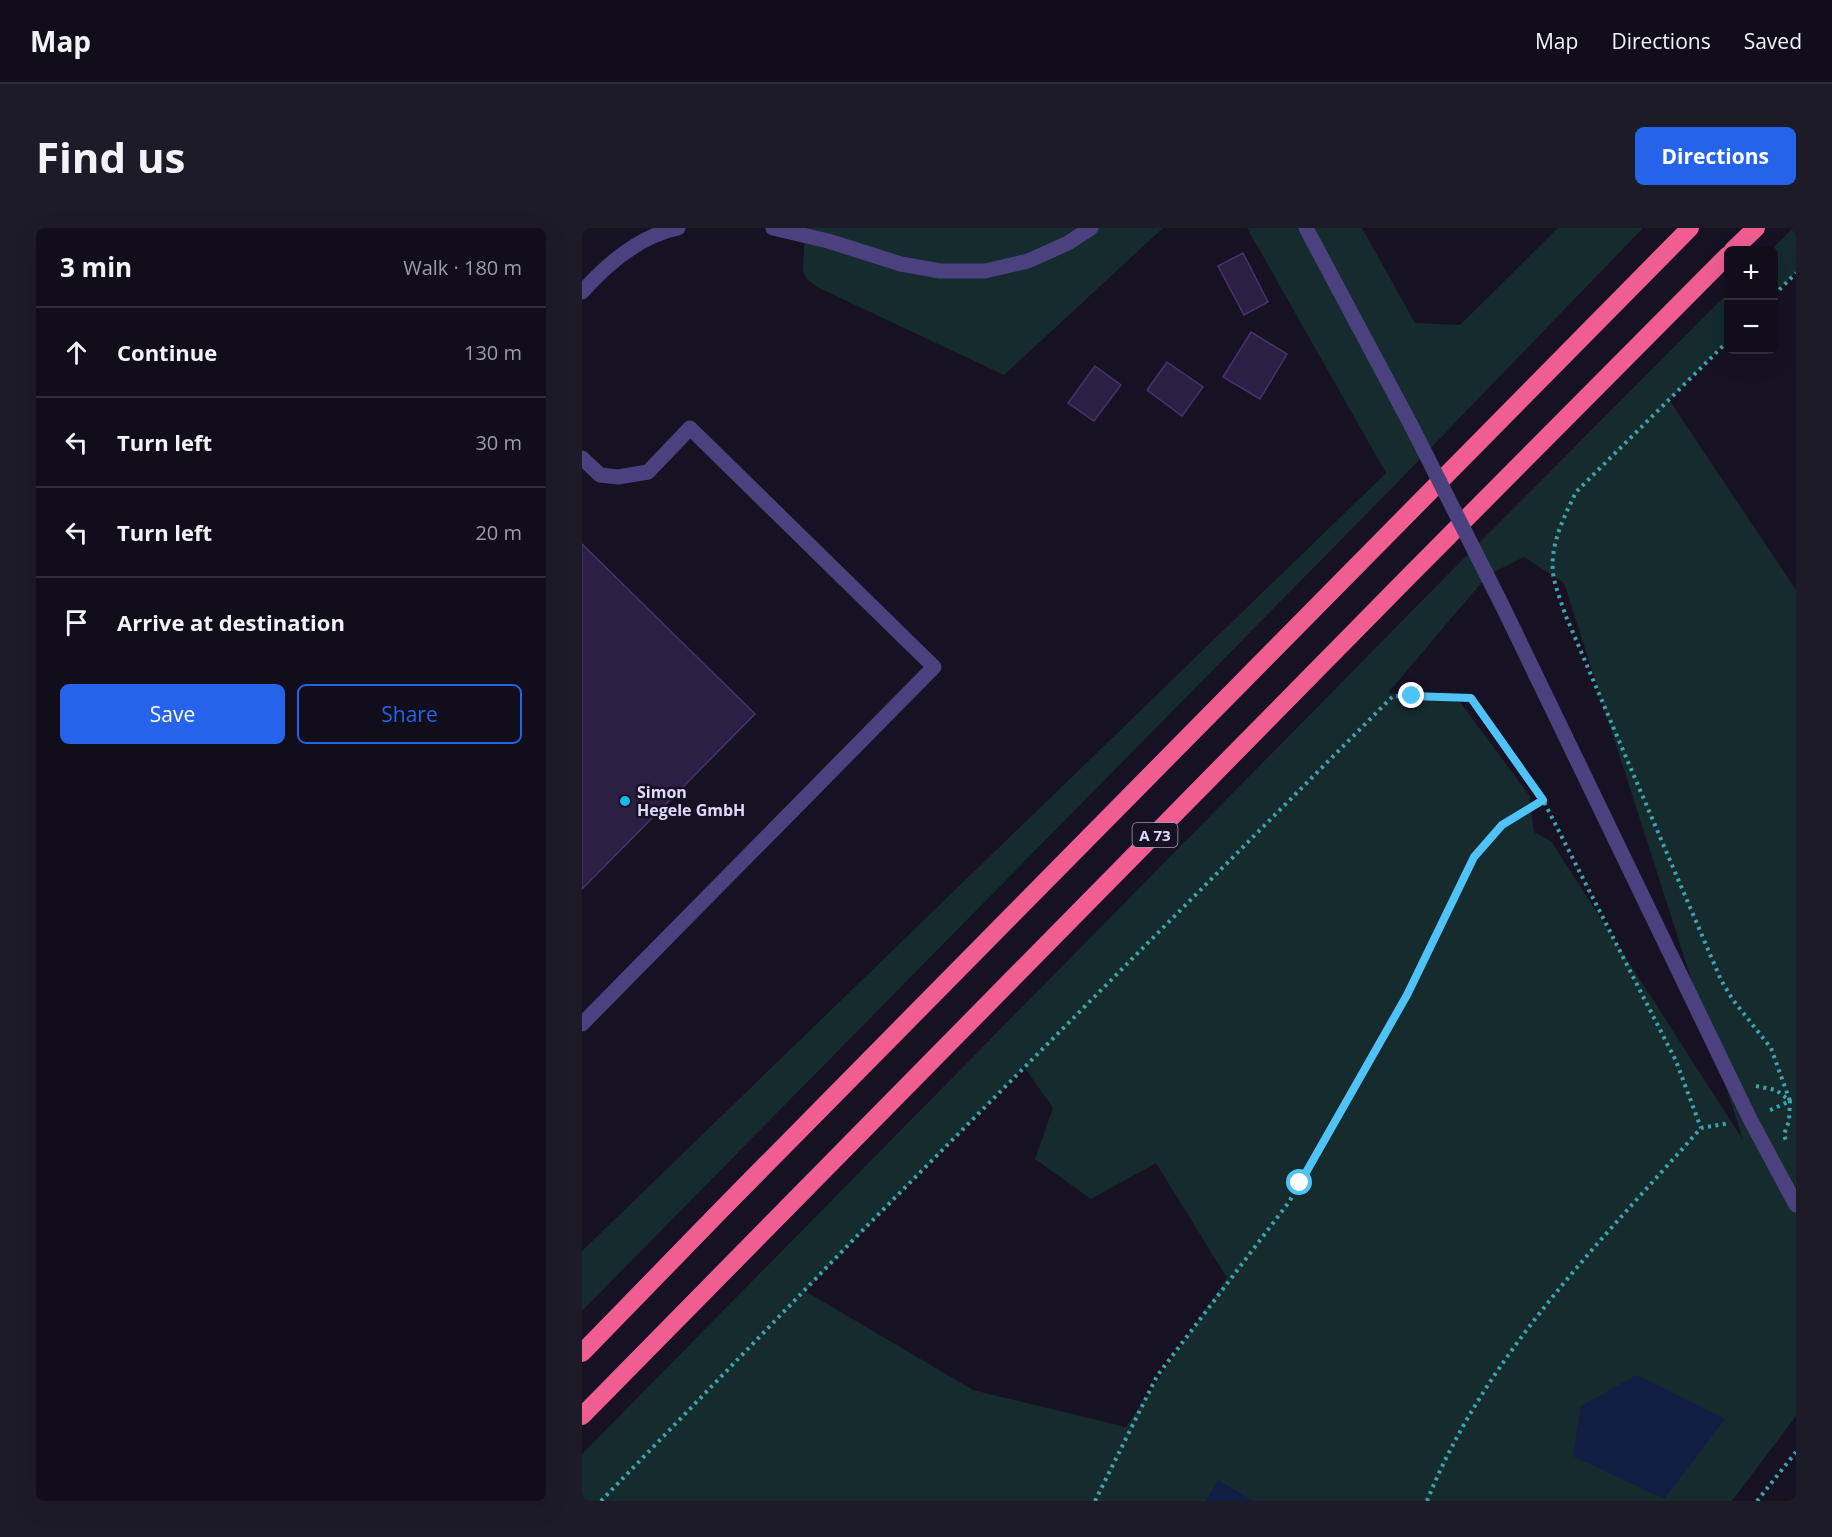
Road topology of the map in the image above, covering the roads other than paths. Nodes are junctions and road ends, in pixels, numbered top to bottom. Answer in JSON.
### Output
{"nodes":[{"id":1,"x":678,"y":228,"type":"edge"},
{"id":2,"x":773,"y":228,"type":"edge"},
{"id":3,"x":1091,"y":228,"type":"edge"},
{"id":4,"x":1306,"y":228,"type":"edge"},
{"id":5,"x":1690,"y":228,"type":"edge"},
{"id":6,"x":1756,"y":228,"type":"edge"},
{"id":7,"x":1737,"y":246,"type":"edge"},
{"id":8,"x":1724,"y":259,"type":"edge"},
{"id":9,"x":582,"y":292,"type":"edge"},
{"id":10,"x":582,"y":458,"type":"edge"},
{"id":11,"x":582,"y":1024,"type":"edge"},
{"id":12,"x":1796,"y":1205,"type":"edge"},
{"id":13,"x":582,"y":1353,"type":"edge"},
{"id":14,"x":582,"y":1416,"type":"edge"}],
"edges":[{"from":1,"to":9,"type":"street"},
{"from":2,"to":3,"type":"street"},
{"from":4,"to":12,"type":"street","bridge":true},
{"from":5,"to":13,"type":"highway","number":"A 73"},
{"from":6,"to":7,"type":"highway"},
{"from":8,"to":14,"type":"highway","number":"A 73"},
{"from":10,"to":11,"type":"street"}]}
